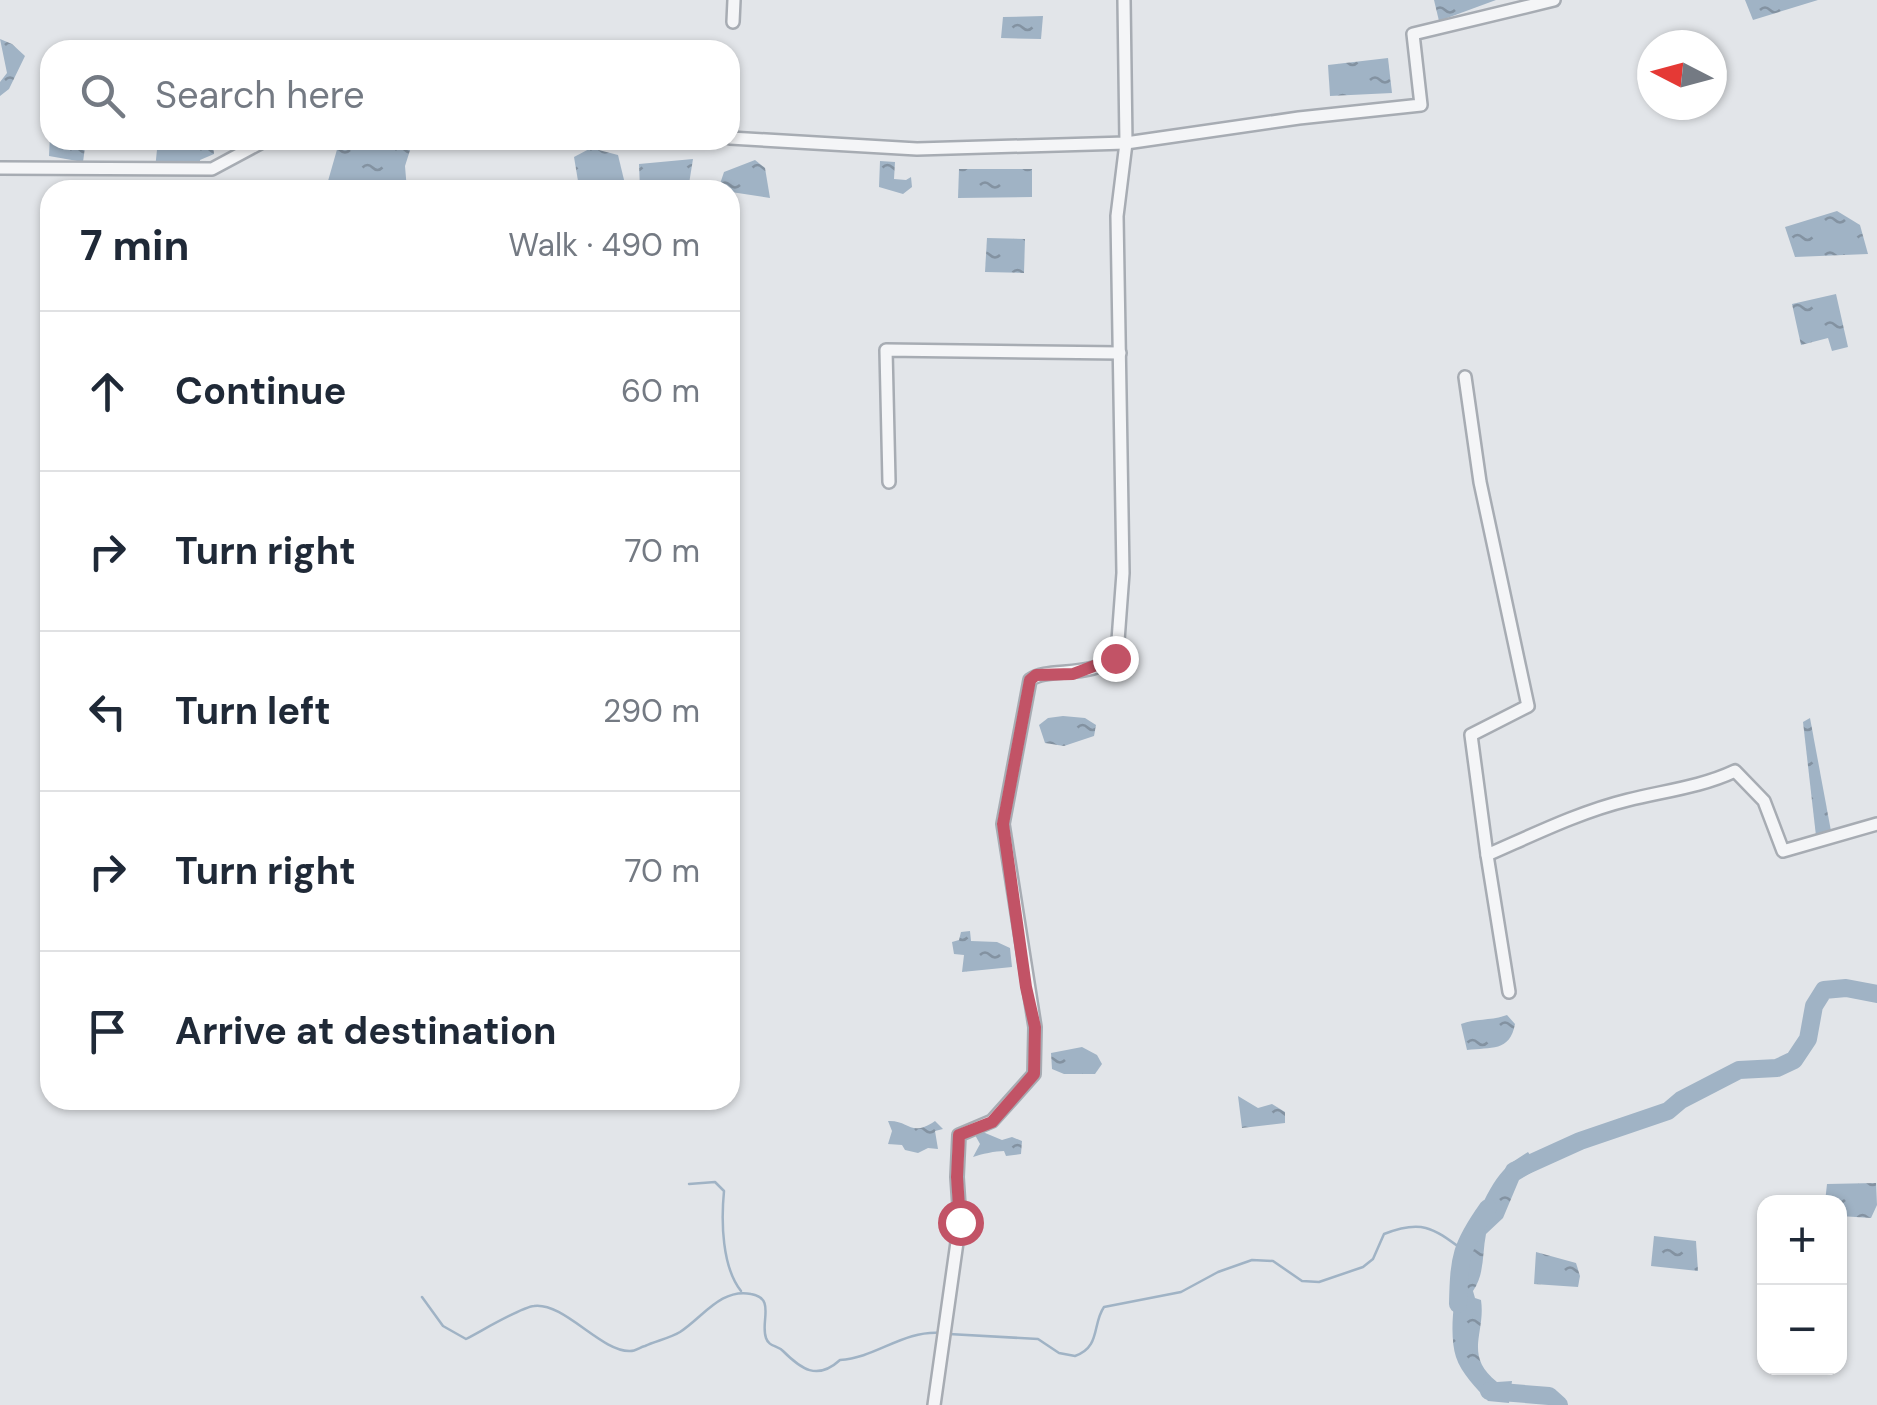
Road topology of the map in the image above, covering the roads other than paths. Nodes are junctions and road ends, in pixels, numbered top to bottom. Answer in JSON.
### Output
{"nodes":[{"id":1,"x":734,"y":0,"type":"edge"},
{"id":2,"x":1124,"y":0,"type":"edge"},
{"id":3,"x":1554,"y":0,"type":"edge"},
{"id":4,"x":733,"y":22,"type":"dead end"},
{"id":5,"x":740,"y":139,"type":"edge"},
{"id":6,"x":1126,"y":143,"type":"junction"},
{"id":7,"x":248,"y":150,"type":"edge"},
{"id":8,"x":0,"y":168,"type":"edge"},
{"id":9,"x":1120,"y":353,"type":"junction"},
{"id":10,"x":1465,"y":377,"type":"dead end"},
{"id":11,"x":888,"y":482,"type":"dead end"},
{"id":12,"x":1877,"y":824,"type":"edge"},
{"id":13,"x":1488,"y":854,"type":"junction"},
{"id":14,"x":1509,"y":992,"type":"dead end"},
{"id":15,"x":934,"y":1405,"type":"edge"}],
"edges":[{"from":1,"to":4,"type":"street"},
{"from":2,"to":6,"type":"street"},
{"from":3,"to":6,"type":"street"},
{"from":5,"to":6,"type":"street"},
{"from":6,"to":9,"type":"street"},
{"from":7,"to":8,"type":"street"},
{"from":9,"to":11,"type":"street"},
{"from":9,"to":15,"type":"street"},
{"from":10,"to":13,"type":"street"},
{"from":12,"to":13,"type":"street"},
{"from":13,"to":14,"type":"street"}]}
